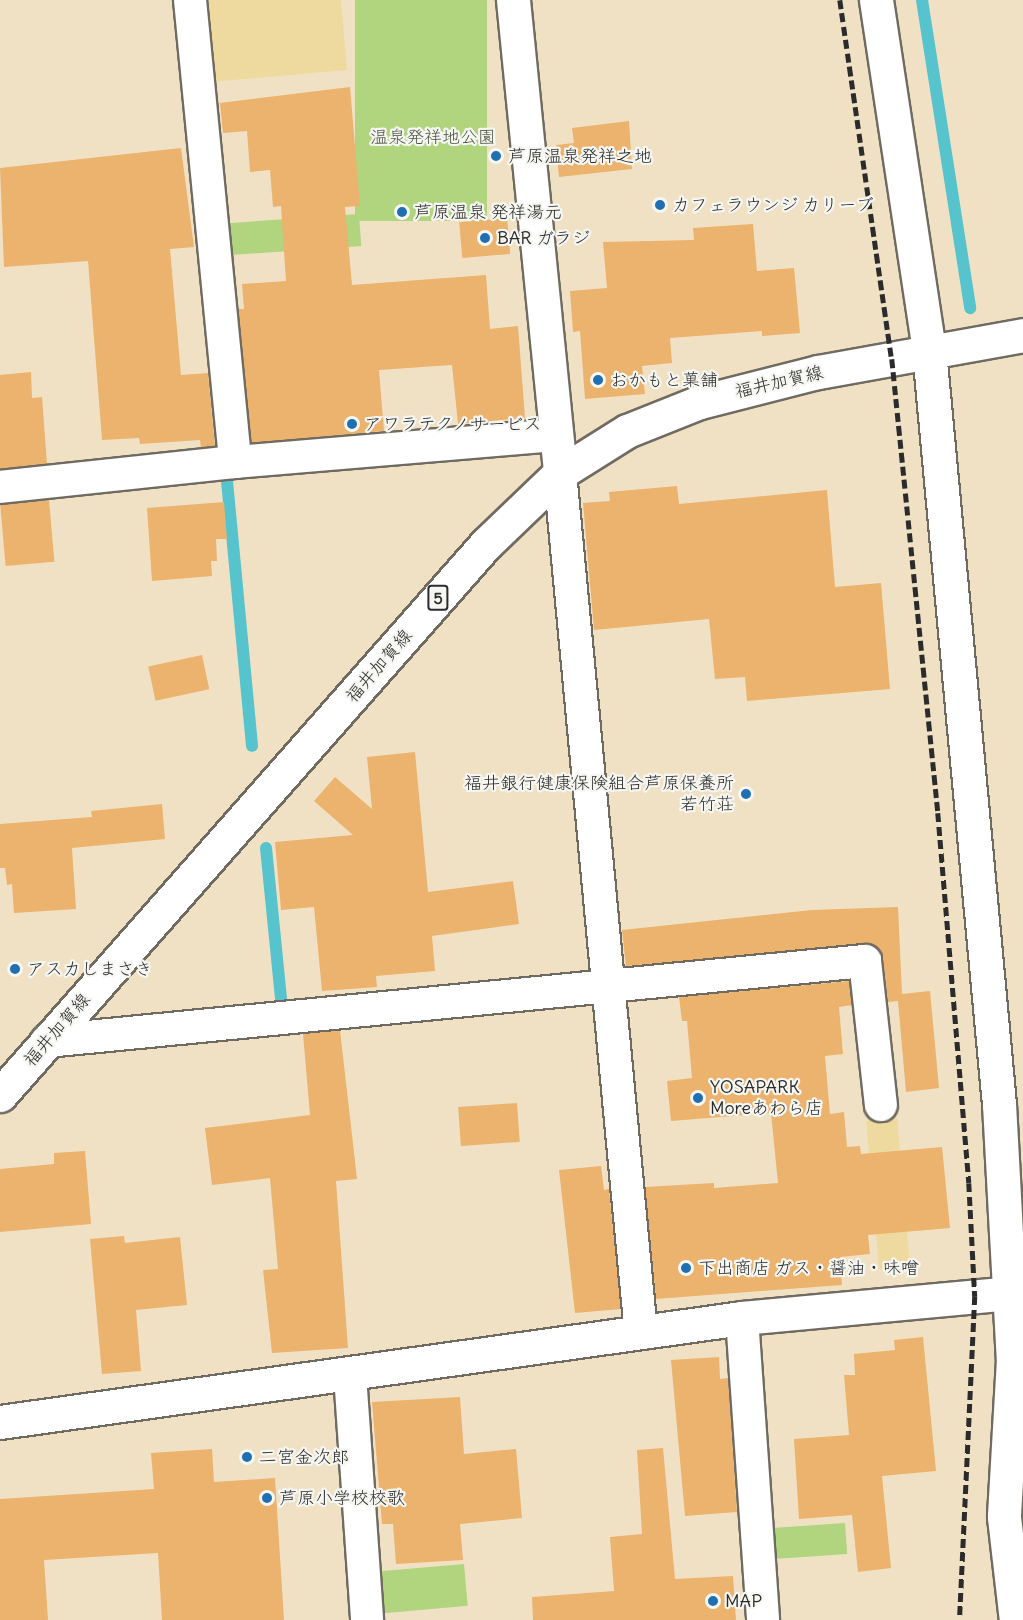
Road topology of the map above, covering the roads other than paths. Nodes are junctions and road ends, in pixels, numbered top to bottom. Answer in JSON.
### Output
{"nodes":[{"id":1,"x":189,"y":0,"type":"edge"},
{"id":2,"x":513,"y":0,"type":"edge"},
{"id":3,"x":876,"y":0,"type":"edge"},
{"id":4,"x":1023,"y":335,"type":"edge"},
{"id":5,"x":929,"y":351,"type":"junction"},
{"id":6,"x":554,"y":435,"type":"junction"},
{"id":7,"x":235,"y":462,"type":"junction"},
{"id":8,"x":560,"y":473,"type":"junction"},
{"id":9,"x":0,"y":488,"type":"edge"},
{"id":10,"x":608,"y":984,"type":"junction"},
{"id":11,"x":47,"y":1041,"type":"junction"},
{"id":12,"x":0,"y":1095,"type":"edge"},
{"id":13,"x":881,"y":1105,"type":"dead end"},
{"id":14,"x":1017,"y":1292,"type":"edge"},
{"id":15,"x":742,"y":1318,"type":"junction"},
{"id":16,"x":641,"y":1333,"type":"junction"},
{"id":17,"x":350,"y":1375,"type":"junction"},
{"id":18,"x":0,"y":1422,"type":"edge"},
{"id":19,"x":367,"y":1620,"type":"edge"},
{"id":20,"x":763,"y":1620,"type":"edge"},
{"id":21,"x":1016,"y":1620,"type":"edge"}],
"edges":[{"from":1,"to":7,"type":"street"},
{"from":2,"to":6,"type":"street"},
{"from":3,"to":5,"type":"street"},
{"from":4,"to":5,"type":"street","name":"福井加賀線","number":"5"},
{"from":5,"to":8,"type":"street","name":"福井加賀線","number":"5"},
{"from":5,"to":14,"type":"street"},
{"from":6,"to":7,"type":"street"},
{"from":6,"to":8,"type":"street"},
{"from":7,"to":9,"type":"street"},
{"from":8,"to":10,"type":"street"},
{"from":8,"to":11,"type":"street","name":"福井加賀線","number":"5"},
{"from":10,"to":11,"type":"street"},
{"from":10,"to":13,"type":"street"},
{"from":10,"to":16,"type":"street"},
{"from":11,"to":12,"type":"street","name":"福井加賀線","number":"5"},
{"from":14,"to":15,"type":"street"},
{"from":14,"to":21,"type":"street"},
{"from":15,"to":16,"type":"street"},
{"from":15,"to":20,"type":"street"},
{"from":16,"to":17,"type":"street"},
{"from":17,"to":18,"type":"street"},
{"from":17,"to":19,"type":"street"}]}
